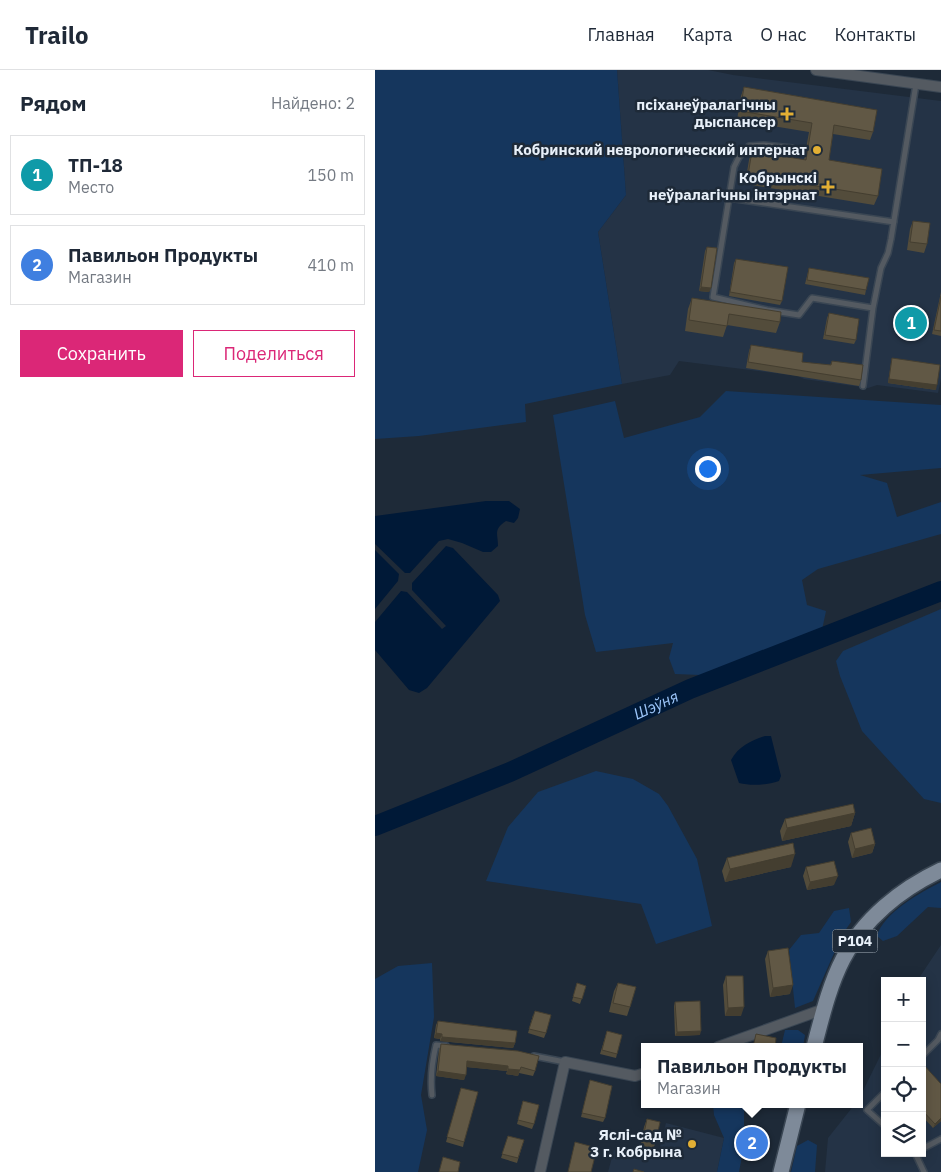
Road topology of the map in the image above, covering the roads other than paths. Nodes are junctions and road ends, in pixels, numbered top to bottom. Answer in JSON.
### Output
{"nodes":[{"id":1,"x":816,"y":70,"type":"edge"},
{"id":2,"x":916,"y":84,"type":"junction"},
{"id":3,"x":941,"y":88,"type":"edge"},
{"id":4,"x":792,"y":148,"type":"dead end"},
{"id":5,"x":729,"y":198,"type":"junction"},
{"id":6,"x":894,"y":222,"type":"junction"},
{"id":7,"x":873,"y":308,"type":"junction"},
{"id":8,"x":863,"y":386,"type":"dead end"},
{"id":9,"x":941,"y":870,"type":"edge"},
{"id":10,"x":824,"y":1009,"type":"junction"},
{"id":11,"x":941,"y":1034,"type":"edge"},
{"id":12,"x":940,"y":1042,"type":"edge"},
{"id":13,"x":729,"y":1043,"type":"edge"},
{"id":14,"x":815,"y":1043,"type":"edge"},
{"id":15,"x":455,"y":1047,"type":"edge"},
{"id":16,"x":926,"y":1053,"type":"edge"},
{"id":17,"x":530,"y":1055,"type":"edge"},
{"id":18,"x":565,"y":1062,"type":"junction"},
{"id":19,"x":641,"y":1074,"type":"edge"},
{"id":20,"x":432,"y":1095,"type":"dead end"},
{"id":21,"x":881,"y":1096,"type":"edge"},
{"id":22,"x":798,"y":1108,"type":"edge"},
{"id":23,"x":881,"y":1122,"type":"edge"},
{"id":24,"x":941,"y":1140,"type":"edge"},
{"id":25,"x":926,"y":1147,"type":"edge"},
{"id":26,"x":917,"y":1157,"type":"edge"},
{"id":27,"x":540,"y":1172,"type":"edge"},
{"id":28,"x":781,"y":1172,"type":"edge"},
{"id":29,"x":923,"y":1172,"type":"edge"}],
"edges":[{"from":1,"to":2,"type":"street"},
{"from":2,"to":3,"type":"street"},
{"from":2,"to":6,"type":"lane"},
{"from":4,"to":5,"type":"lane"},
{"from":5,"to":6,"type":"lane"},
{"from":5,"to":7,"type":"lane"},
{"from":6,"to":7,"type":"lane"},
{"from":7,"to":8,"type":"lane"},
{"from":9,"to":10,"type":"main road","number":"Р104"},
{"from":10,"to":13,"type":"street"},
{"from":10,"to":14,"type":"main road","number":"Р104"},
{"from":11,"to":12,"type":"lane"},
{"from":12,"to":16,"type":"lane"},
{"from":15,"to":20,"type":"lane"},
{"from":17,"to":18,"type":"lane"},
{"from":18,"to":19,"type":"street"},
{"from":18,"to":27,"type":"street"},
{"from":21,"to":23,"type":"lane"},
{"from":22,"to":28,"type":"main road"},
{"from":24,"to":25,"type":"lane"},
{"from":26,"to":29,"type":"lane"}]}
